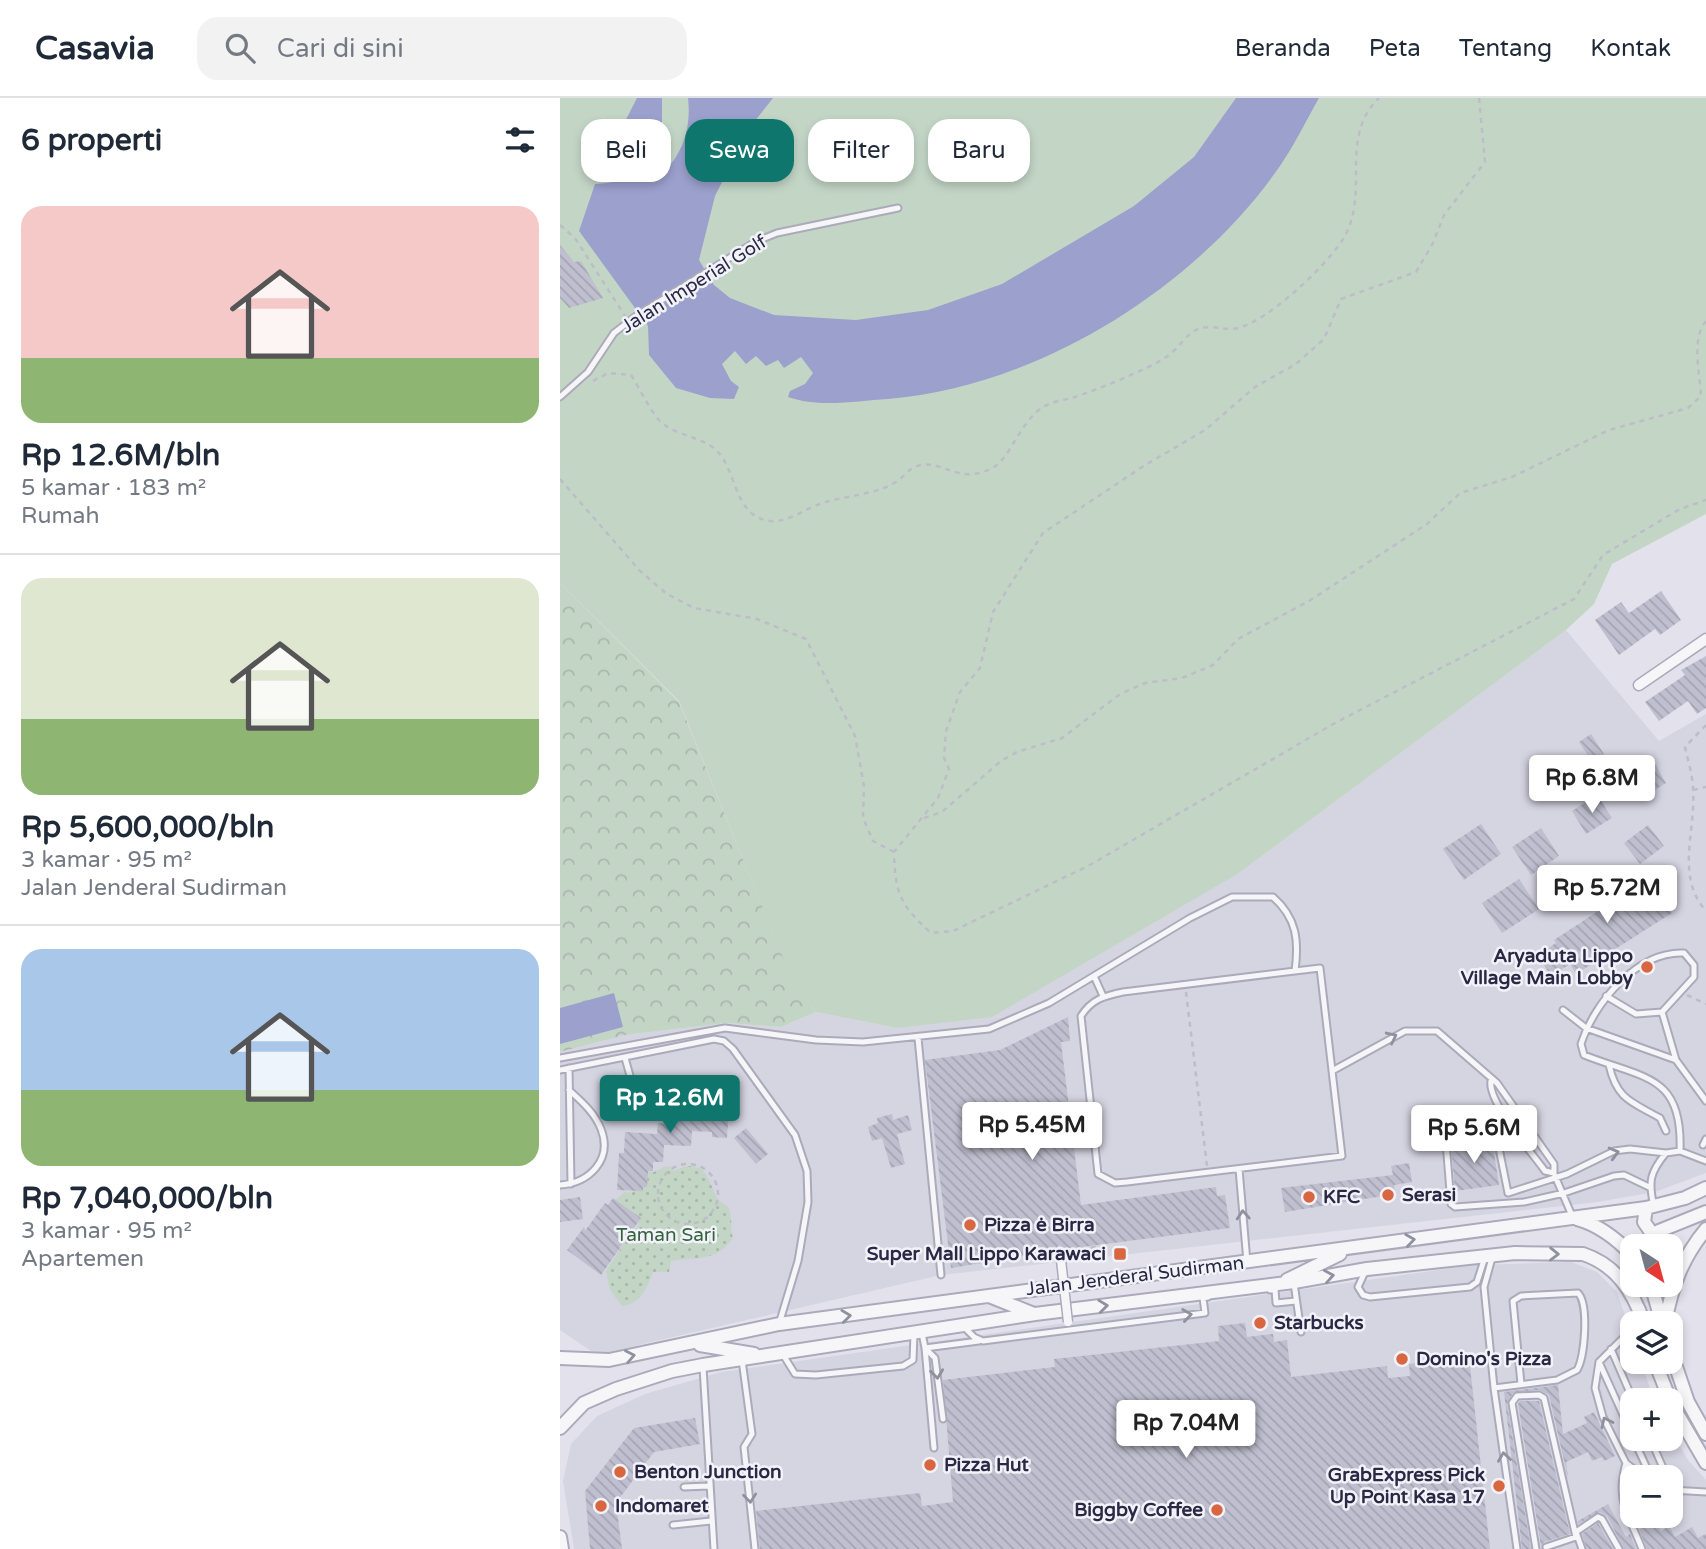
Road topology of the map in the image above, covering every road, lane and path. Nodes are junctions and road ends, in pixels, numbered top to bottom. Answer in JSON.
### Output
{"nodes":[{"id":1,"x":1380,"y":98,"type":"edge"},
{"id":2,"x":1479,"y":98,"type":"edge"},
{"id":3,"x":898,"y":208,"type":"dead end"},
{"id":4,"x":560,"y":225,"type":"edge"},
{"id":5,"x":1706,"y":321,"type":"edge"},
{"id":6,"x":628,"y":322,"type":"junction"},
{"id":7,"x":580,"y":381,"type":"junction"},
{"id":8,"x":560,"y":397,"type":"edge"},
{"id":9,"x":560,"y":479,"type":"edge"},
{"id":10,"x":1706,"y":500,"type":"edge"},
{"id":11,"x":1706,"y":639,"type":"edge"},
{"id":12,"x":1639,"y":685,"type":"dead end"},
{"id":13,"x":1706,"y":724,"type":"edge"},
{"id":14,"x":1706,"y":787,"type":"edge"},
{"id":15,"x":1693,"y":790,"type":"junction"},
{"id":16,"x":924,"y":818,"type":"junction"},
{"id":17,"x":894,"y":852,"type":"junction"},
{"id":18,"x":1706,"y":911,"type":"edge"},
{"id":19,"x":1295,"y":971,"type":"junction"},
{"id":20,"x":1094,"y":976,"type":"junction"},
{"id":21,"x":1185,"y":985,"type":"junction"},
{"id":22,"x":1682,"y":993,"type":"junction"},
{"id":23,"x":1103,"y":996,"type":"junction"},
{"id":24,"x":1606,"y":996,"type":"junction"},
{"id":25,"x":1706,"y":1004,"type":"edge"},
{"id":26,"x":1563,"y":1010,"type":"dead end"},
{"id":27,"x":1662,"y":1012,"type":"junction"},
{"id":28,"x":1586,"y":1028,"type":"junction"},
{"id":29,"x":918,"y":1038,"type":"junction"},
{"id":30,"x":560,"y":1058,"type":"edge"},
{"id":31,"x":625,"y":1058,"type":"junction"},
{"id":32,"x":1676,"y":1060,"type":"junction"},
{"id":33,"x":1609,"y":1065,"type":"junction"},
{"id":34,"x":569,"y":1068,"type":"junction"},
{"id":35,"x":560,"y":1070,"type":"edge"},
{"id":36,"x":1332,"y":1071,"type":"junction"},
{"id":37,"x":1491,"y":1081,"type":"junction"},
{"id":38,"x":569,"y":1090,"type":"junction"},
{"id":39,"x":1706,"y":1101,"type":"edge"},
{"id":40,"x":637,"y":1116,"type":"dead end"},
{"id":41,"x":1666,"y":1131,"type":"dead end"},
{"id":42,"x":1680,"y":1151,"type":"junction"},
{"id":43,"x":1666,"y":1153,"type":"junction"},
{"id":44,"x":1706,"y":1161,"type":"edge"},
{"id":45,"x":683,"y":1164,"type":"joint"},
{"id":46,"x":1240,"y":1169,"type":"junction"},
{"id":47,"x":1208,"y":1172,"type":"junction"},
{"id":48,"x":1555,"y":1176,"type":"junction"},
{"id":49,"x":571,"y":1184,"type":"junction"},
{"id":50,"x":560,"y":1185,"type":"edge"},
{"id":51,"x":1649,"y":1187,"type":"junction"},
{"id":52,"x":1706,"y":1188,"type":"edge"},
{"id":53,"x":1561,"y":1194,"type":"junction"},
{"id":54,"x":1650,"y":1207,"type":"junction"},
{"id":55,"x":1706,"y":1212,"type":"edge"},
{"id":56,"x":1573,"y":1218,"type":"junction"},
{"id":57,"x":1706,"y":1229,"type":"edge"},
{"id":58,"x":1649,"y":1234,"type":"edge"},
{"id":59,"x":1663,"y":1234,"type":"edge"},
{"id":60,"x":1620,"y":1243,"type":"edge"},
{"id":61,"x":1096,"y":1247,"type":"dead end"},
{"id":62,"x":1350,"y":1248,"type":"junction"},
{"id":63,"x":1060,"y":1251,"type":"joint"},
{"id":64,"x":1489,"y":1255,"type":"junction"},
{"id":65,"x":1247,"y":1262,"type":"junction"},
{"id":66,"x":1367,"y":1269,"type":"junction"},
{"id":67,"x":941,"y":1275,"type":"dead end"},
{"id":68,"x":1285,"y":1284,"type":"junction"},
{"id":69,"x":989,"y":1295,"type":"junction"},
{"id":70,"x":1296,"y":1301,"type":"junction"},
{"id":71,"x":1287,"y":1302,"type":"junction"},
{"id":72,"x":1636,"y":1311,"type":"edge"},
{"id":73,"x":1667,"y":1311,"type":"edge"},
{"id":74,"x":1035,"y":1314,"type":"junction"},
{"id":75,"x":1068,"y":1322,"type":"dead end"},
{"id":76,"x":779,"y":1324,"type":"junction"},
{"id":77,"x":963,"y":1326,"type":"junction"},
{"id":78,"x":1301,"y":1332,"type":"dead end"},
{"id":79,"x":918,"y":1333,"type":"junction"},
{"id":80,"x":983,"y":1341,"type":"junction"},
{"id":81,"x":1620,"y":1341,"type":"edge"},
{"id":82,"x":692,"y":1344,"type":"junction"},
{"id":83,"x":925,"y":1348,"type":"junction"},
{"id":84,"x":1611,"y":1349,"type":"junction"},
{"id":85,"x":782,"y":1353,"type":"junction"},
{"id":86,"x":762,"y":1356,"type":"junction"},
{"id":87,"x":561,"y":1358,"type":"edge"},
{"id":88,"x":742,"y":1360,"type":"junction"},
{"id":89,"x":1599,"y":1362,"type":"junction"},
{"id":90,"x":703,"y":1366,"type":"junction"},
{"id":91,"x":1678,"y":1374,"type":"edge"},
{"id":92,"x":1521,"y":1384,"type":"junction"},
{"id":93,"x":1494,"y":1388,"type":"junction"},
{"id":94,"x":1628,"y":1388,"type":"edge"},
{"id":95,"x":1620,"y":1409,"type":"edge"},
{"id":96,"x":943,"y":1419,"type":"dead end"},
{"id":97,"x":1683,"y":1423,"type":"edge"},
{"id":98,"x":560,"y":1428,"type":"edge"},
{"id":99,"x":1706,"y":1434,"type":"edge"},
{"id":100,"x":934,"y":1448,"type":"dead end"},
{"id":101,"x":1626,"y":1463,"type":"junction"},
{"id":102,"x":1706,"y":1463,"type":"edge"},
{"id":103,"x":1629,"y":1465,"type":"edge"},
{"id":104,"x":708,"y":1486,"type":"junction"},
{"id":105,"x":684,"y":1487,"type":"dead end"},
{"id":106,"x":1683,"y":1490,"type":"edge"},
{"id":107,"x":1706,"y":1492,"type":"edge"},
{"id":108,"x":712,"y":1521,"type":"junction"},
{"id":109,"x":673,"y":1525,"type":"dead end"},
{"id":110,"x":560,"y":1537,"type":"edge"},
{"id":111,"x":1576,"y":1537,"type":"junction"},
{"id":112,"x":1547,"y":1548,"type":"edge"},
{"id":113,"x":562,"y":1549,"type":"edge"},
{"id":114,"x":714,"y":1549,"type":"edge"},
{"id":115,"x":755,"y":1549,"type":"edge"},
{"id":116,"x":1517,"y":1549,"type":"edge"},
{"id":117,"x":1536,"y":1549,"type":"edge"},
{"id":118,"x":1582,"y":1549,"type":"edge"},
{"id":119,"x":1619,"y":1549,"type":"edge"},
{"id":120,"x":1642,"y":1549,"type":"edge"}],
"edges":[{"from":1,"to":7,"type":"path"},
{"from":2,"to":16,"type":"path"},
{"from":3,"to":6,"type":"lane","name":"Jalan Imperial Golf"},
{"from":4,"to":6,"type":"path"},
{"from":5,"to":16,"type":"path"},
{"from":6,"to":7,"type":"lane","name":"Jalan Imperial Golf"},
{"from":7,"to":8,"type":"lane","name":"Jalan Imperial Golf"},
{"from":9,"to":17,"type":"path"},
{"from":10,"to":17,"type":"path"},
{"from":11,"to":12,"type":"street"},
{"from":13,"to":15,"type":"path"},
{"from":14,"to":15,"type":"path"},
{"from":15,"to":18,"type":"path"},
{"from":16,"to":17,"type":"path"},
{"from":19,"to":20,"type":"lane"},
{"from":19,"to":21,"type":"lane"},
{"from":19,"to":36,"type":"lane"},
{"from":20,"to":23,"type":"lane"},
{"from":20,"to":29,"type":"lane"},
{"from":21,"to":23,"type":"lane"},
{"from":21,"to":47,"type":"path"},
{"from":22,"to":24,"type":"lane"},
{"from":22,"to":25,"type":"path"},
{"from":22,"to":27,"type":"lane"},
{"from":23,"to":47,"type":"lane"},
{"from":24,"to":27,"type":"lane"},
{"from":24,"to":28,"type":"lane"},
{"from":26,"to":28,"type":"lane"},
{"from":27,"to":32,"type":"lane"},
{"from":28,"to":32,"type":"lane"},
{"from":28,"to":33,"type":"lane"},
{"from":29,"to":30,"type":"lane"},
{"from":29,"to":67,"type":"lane"},
{"from":31,"to":34,"type":"lane"},
{"from":31,"to":40,"type":"lane"},
{"from":31,"to":76,"type":"lane"},
{"from":32,"to":39,"type":"lane"},
{"from":33,"to":41,"type":"lane"},
{"from":33,"to":42,"type":"lane"},
{"from":34,"to":35,"type":"lane"},
{"from":34,"to":38,"type":"lane"},
{"from":36,"to":37,"type":"lane","one_way":true},
{"from":36,"to":46,"type":"lane"},
{"from":37,"to":48,"type":"lane"},
{"from":37,"to":48,"type":"lane"},
{"from":38,"to":49,"type":"lane"},
{"from":38,"to":49,"type":"lane"},
{"from":42,"to":43,"type":"lane"},
{"from":42,"to":44,"type":"lane"},
{"from":48,"to":43,"type":"lane","one_way":true},
{"from":43,"to":51,"type":"lane"},
{"from":45,"to":45,"type":"path"},
{"from":46,"to":47,"type":"lane"},
{"from":65,"to":46,"type":"lane","one_way":true},
{"from":48,"to":53,"type":"lane"},
{"from":48,"to":53,"type":"lane"},
{"from":49,"to":50,"type":"lane"},
{"from":51,"to":53,"type":"lane"},
{"from":51,"to":54,"type":"lane"},
{"from":52,"to":54,"type":"street","name":"Jalan Jenderal Sudirman"},
{"from":53,"to":56,"type":"lane"},
{"from":54,"to":56,"type":"street","name":"Jalan Jenderal Sudirman"},
{"from":54,"to":58,"type":"street"},
{"from":55,"to":59,"type":"street"},
{"from":56,"to":60,"type":"street"},
{"from":62,"to":56,"type":"street","name":"Jalan Jenderal Sudirman","one_way":true},
{"from":57,"to":73,"type":"street"},
{"from":61,"to":63,"type":"path"},
{"from":62,"to":65,"type":"street","name":"Jalan Jenderal Sudirman"},
{"from":62,"to":68,"type":"street"},
{"from":63,"to":75,"type":"street","bridge":true},
{"from":64,"to":66,"type":"street","name":"Jalan Jenderal Sudirman"},
{"from":64,"to":66,"type":"lane"},
{"from":64,"to":72,"type":"street","name":"Jalan Jenderal Sudirman","one_way":true},
{"from":64,"to":93,"type":"lane"},
{"from":65,"to":69,"type":"street","name":"Jalan Jenderal Sudirman"},
{"from":68,"to":66,"type":"street","name":"Jalan Jenderal Sudirman","one_way":true},
{"from":68,"to":70,"type":"lane"},
{"from":68,"to":71,"type":"lane"},
{"from":74,"to":68,"type":"street","name":"Jalan Jenderal Sudirman","one_way":true},
{"from":69,"to":74,"type":"street"},
{"from":76,"to":69,"type":"street","name":"Jalan Jenderal Sudirman","one_way":true},
{"from":70,"to":71,"type":"lane"},
{"from":70,"to":78,"type":"lane"},
{"from":80,"to":71,"type":"lane","one_way":true},
{"from":74,"to":77,"type":"street","name":"Jalan Jenderal Sudirman"},
{"from":76,"to":82,"type":"street","name":"Jalan Jenderal Sudirman"},
{"from":77,"to":79,"type":"street","name":"Jalan Jenderal Sudirman"},
{"from":77,"to":80,"type":"lane"},
{"from":79,"to":83,"type":"lane"},
{"from":79,"to":85,"type":"street","name":"Jalan Jenderal Sudirman"},
{"from":79,"to":85,"type":"lane"},
{"from":80,"to":83,"type":"lane"},
{"from":81,"to":84,"type":"lane"},
{"from":82,"to":86,"type":"street"},
{"from":87,"to":82,"type":"street","name":"Jalan Jenderal Sudirman","one_way":true},
{"from":83,"to":96,"type":"lane","one_way":true},
{"from":83,"to":100,"type":"lane"},
{"from":84,"to":89,"type":"lane"},
{"from":84,"to":94,"type":"lane"},
{"from":85,"to":86,"type":"street","name":"Jalan Jenderal Sudirman"},
{"from":86,"to":88,"type":"street","name":"Jalan Jenderal Sudirman"},
{"from":88,"to":90,"type":"street","name":"Jalan Jenderal Sudirman"},
{"from":88,"to":115,"type":"lane","one_way":true},
{"from":89,"to":95,"type":"lane"},
{"from":101,"to":89,"type":"lane","one_way":true},
{"from":90,"to":98,"type":"street","name":"Jalan Jenderal Sudirman"},
{"from":90,"to":104,"type":"lane"},
{"from":91,"to":99,"type":"street"},
{"from":92,"to":92,"type":"lane"},
{"from":92,"to":93,"type":"lane"},
{"from":116,"to":93,"type":"lane","one_way":true},
{"from":97,"to":102,"type":"street"},
{"from":101,"to":103,"type":"lane"},
{"from":101,"to":120,"type":"lane"},
{"from":104,"to":105,"type":"lane"},
{"from":104,"to":108,"type":"lane"},
{"from":106,"to":107,"type":"lane"},
{"from":108,"to":109,"type":"lane"},
{"from":108,"to":114,"type":"lane"},
{"from":110,"to":113,"type":"street"},
{"from":111,"to":112,"type":"lane"},
{"from":111,"to":117,"type":"lane"},
{"from":111,"to":118,"type":"lane"},
{"from":111,"to":119,"type":"lane"},
{"from":112,"to":117,"type":"lane"}]}
